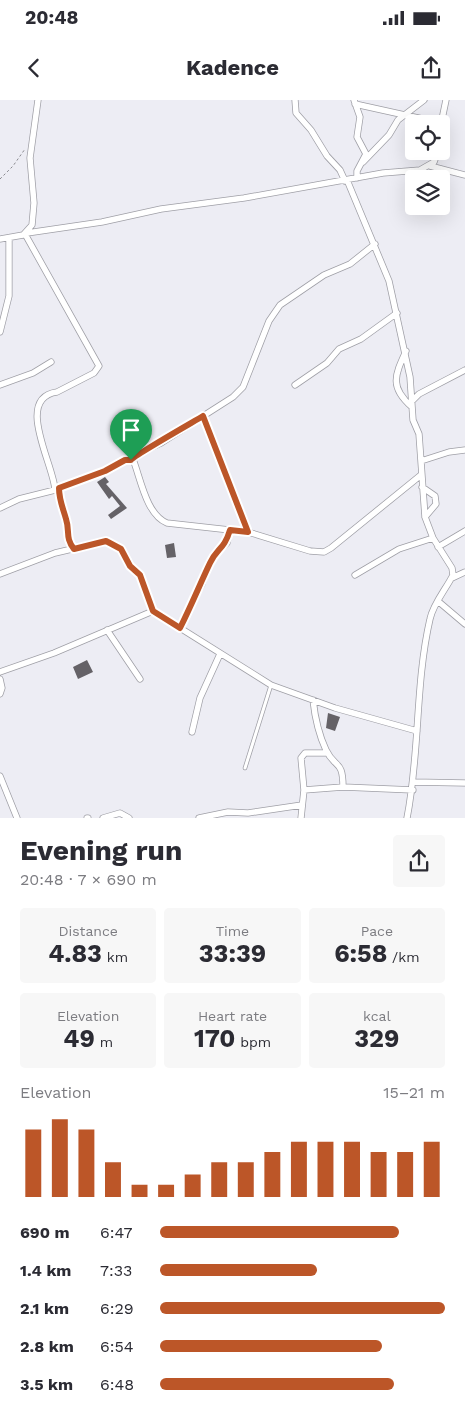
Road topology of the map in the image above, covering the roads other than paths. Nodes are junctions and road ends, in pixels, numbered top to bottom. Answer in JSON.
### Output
{"nodes":[{"id":1,"x":38,"y":100,"type":"edge"},
{"id":2,"x":295,"y":100,"type":"edge"},
{"id":3,"x":424,"y":100,"type":"edge"},
{"id":4,"x":446,"y":100,"type":"edge"},
{"id":5,"x":354,"y":102,"type":"edge"},
{"id":6,"x":407,"y":114,"type":"junction"},
{"id":7,"x":411,"y":115,"type":"edge"},
{"id":8,"x":443,"y":115,"type":"edge"},
{"id":9,"x":435,"y":160,"type":"edge"},
{"id":10,"x":363,"y":162,"type":"junction"},
{"id":11,"x":430,"y":166,"type":"junction"},
{"id":12,"x":465,"y":175,"type":"edge"},
{"id":13,"x":357,"y":178,"type":"junction"},
{"id":14,"x":346,"y":181,"type":"junction"},
{"id":15,"x":26,"y":233,"type":"junction"},
{"id":16,"x":9,"y":238,"type":"junction"},
{"id":17,"x":0,"y":239,"type":"edge"},
{"id":18,"x":375,"y":244,"type":"junction"},
{"id":19,"x":398,"y":313,"type":"junction"},
{"id":20,"x":0,"y":332,"type":"edge"},
{"id":21,"x":406,"y":351,"type":"junction"},
{"id":22,"x":51,"y":362,"type":"dead end"},
{"id":23,"x":465,"y":370,"type":"edge"},
{"id":24,"x":0,"y":385,"type":"edge"},
{"id":25,"x":295,"y":385,"type":"dead end"},
{"id":26,"x":412,"y":404,"type":"junction"},
{"id":27,"x":203,"y":416,"type":"junction"},
{"id":28,"x":465,"y":450,"type":"edge"},
{"id":29,"x":131,"y":460,"type":"junction"},
{"id":30,"x":421,"y":461,"type":"junction"},
{"id":31,"x":422,"y":475,"type":"junction"},
{"id":32,"x":422,"y":487,"type":"junction"},
{"id":33,"x":57,"y":489,"type":"junction"},
{"id":34,"x":0,"y":508,"type":"edge"},
{"id":35,"x":425,"y":517,"type":"junction"},
{"id":36,"x":230,"y":530,"type":"junction"},
{"id":37,"x":465,"y":531,"type":"edge"},
{"id":38,"x":248,"y":532,"type":"junction"},
{"id":39,"x":433,"y":538,"type":"junction"},
{"id":40,"x":438,"y":547,"type":"junction"},
{"id":41,"x":74,"y":549,"type":"junction"},
{"id":42,"x":465,"y":572,"type":"edge"},
{"id":43,"x":0,"y":574,"type":"edge"},
{"id":44,"x":355,"y":575,"type":"dead end"},
{"id":45,"x":452,"y":578,"type":"junction"},
{"id":46,"x":439,"y":602,"type":"junction"},
{"id":47,"x":153,"y":611,"type":"junction"},
{"id":48,"x":465,"y":624,"type":"edge"},
{"id":49,"x":180,"y":628,"type":"junction"},
{"id":50,"x":107,"y":630,"type":"junction"},
{"id":51,"x":220,"y":654,"type":"junction"},
{"id":52,"x":0,"y":672,"type":"edge"},
{"id":53,"x":0,"y":679,"type":"edge"},
{"id":54,"x":140,"y":680,"type":"dead end"},
{"id":55,"x":271,"y":685,"type":"junction"},
{"id":56,"x":0,"y":694,"type":"edge"},
{"id":57,"x":313,"y":700,"type":"junction"},
{"id":58,"x":418,"y":731,"type":"junction"},
{"id":59,"x":192,"y":732,"type":"dead end"},
{"id":60,"x":327,"y":753,"type":"junction"},
{"id":61,"x":245,"y":768,"type":"dead end"},
{"id":62,"x":0,"y":776,"type":"edge"},
{"id":63,"x":413,"y":782,"type":"junction"},
{"id":64,"x":465,"y":783,"type":"edge"},
{"id":65,"x":1,"y":784,"type":"edge"},
{"id":66,"x":343,"y":787,"type":"junction"},
{"id":67,"x":304,"y":790,"type":"junction"},
{"id":68,"x":413,"y":790,"type":"junction"},
{"id":69,"x":302,"y":805,"type":"junction"},
{"id":70,"x":408,"y":817,"type":"edge"},
{"id":71,"x":17,"y":818,"type":"edge"},
{"id":72,"x":103,"y":818,"type":"edge"},
{"id":73,"x":129,"y":818,"type":"edge"},
{"id":74,"x":199,"y":818,"type":"edge"},
{"id":75,"x":301,"y":818,"type":"edge"}],
"edges":[{"from":1,"to":15,"type":"street"},
{"from":2,"to":14,"type":"street"},
{"from":3,"to":6,"type":"street"},
{"from":4,"to":8,"type":"street"},
{"from":5,"to":6,"type":"street"},
{"from":5,"to":10,"type":"street"},
{"from":6,"to":7,"type":"street"},
{"from":6,"to":10,"type":"street"},
{"from":9,"to":11,"type":"street"},
{"from":10,"to":13,"type":"street"},
{"from":11,"to":12,"type":"street"},
{"from":11,"to":13,"type":"street"},
{"from":13,"to":14,"type":"street"},
{"from":14,"to":15,"type":"street"},
{"from":14,"to":18,"type":"street"},
{"from":15,"to":16,"type":"street"},
{"from":15,"to":33,"type":"street"},
{"from":16,"to":17,"type":"street"},
{"from":16,"to":20,"type":"street"},
{"from":18,"to":19,"type":"street"},
{"from":18,"to":27,"type":"street"},
{"from":19,"to":21,"type":"street"},
{"from":19,"to":25,"type":"street"},
{"from":21,"to":26,"type":"street"},
{"from":21,"to":26,"type":"street"},
{"from":22,"to":24,"type":"street"},
{"from":23,"to":26,"type":"street"},
{"from":26,"to":30,"type":"street"},
{"from":27,"to":29,"type":"street"},
{"from":27,"to":38,"type":"street"},
{"from":28,"to":30,"type":"street"},
{"from":29,"to":33,"type":"street"},
{"from":29,"to":36,"type":"street"},
{"from":30,"to":31,"type":"street"},
{"from":31,"to":32,"type":"street"},
{"from":31,"to":38,"type":"street"},
{"from":32,"to":35,"type":"street"},
{"from":32,"to":35,"type":"street"},
{"from":33,"to":34,"type":"street"},
{"from":33,"to":41,"type":"street"},
{"from":35,"to":39,"type":"street"},
{"from":36,"to":38,"type":"street"},
{"from":36,"to":49,"type":"street"},
{"from":37,"to":40,"type":"street"},
{"from":39,"to":40,"type":"street"},
{"from":39,"to":44,"type":"street"},
{"from":40,"to":45,"type":"street"},
{"from":41,"to":43,"type":"street"},
{"from":41,"to":47,"type":"street"},
{"from":42,"to":45,"type":"street"},
{"from":45,"to":46,"type":"street"},
{"from":46,"to":48,"type":"street"},
{"from":46,"to":58,"type":"street"},
{"from":47,"to":49,"type":"street"},
{"from":47,"to":50,"type":"street"},
{"from":49,"to":51,"type":"street"},
{"from":50,"to":52,"type":"street"},
{"from":50,"to":54,"type":"street"},
{"from":51,"to":55,"type":"street"},
{"from":51,"to":59,"type":"street"},
{"from":53,"to":56,"type":"street"},
{"from":55,"to":57,"type":"street"},
{"from":55,"to":61,"type":"lane"},
{"from":57,"to":58,"type":"street"},
{"from":57,"to":60,"type":"street"},
{"from":58,"to":63,"type":"street"},
{"from":60,"to":66,"type":"street"},
{"from":60,"to":67,"type":"street"},
{"from":62,"to":65,"type":"street"},
{"from":63,"to":64,"type":"street"},
{"from":63,"to":68,"type":"street"},
{"from":65,"to":71,"type":"street"},
{"from":66,"to":67,"type":"street"},
{"from":66,"to":68,"type":"street"},
{"from":67,"to":69,"type":"street"},
{"from":68,"to":70,"type":"street"},
{"from":69,"to":74,"type":"street"},
{"from":69,"to":75,"type":"street"},
{"from":72,"to":73,"type":"street"}]}
